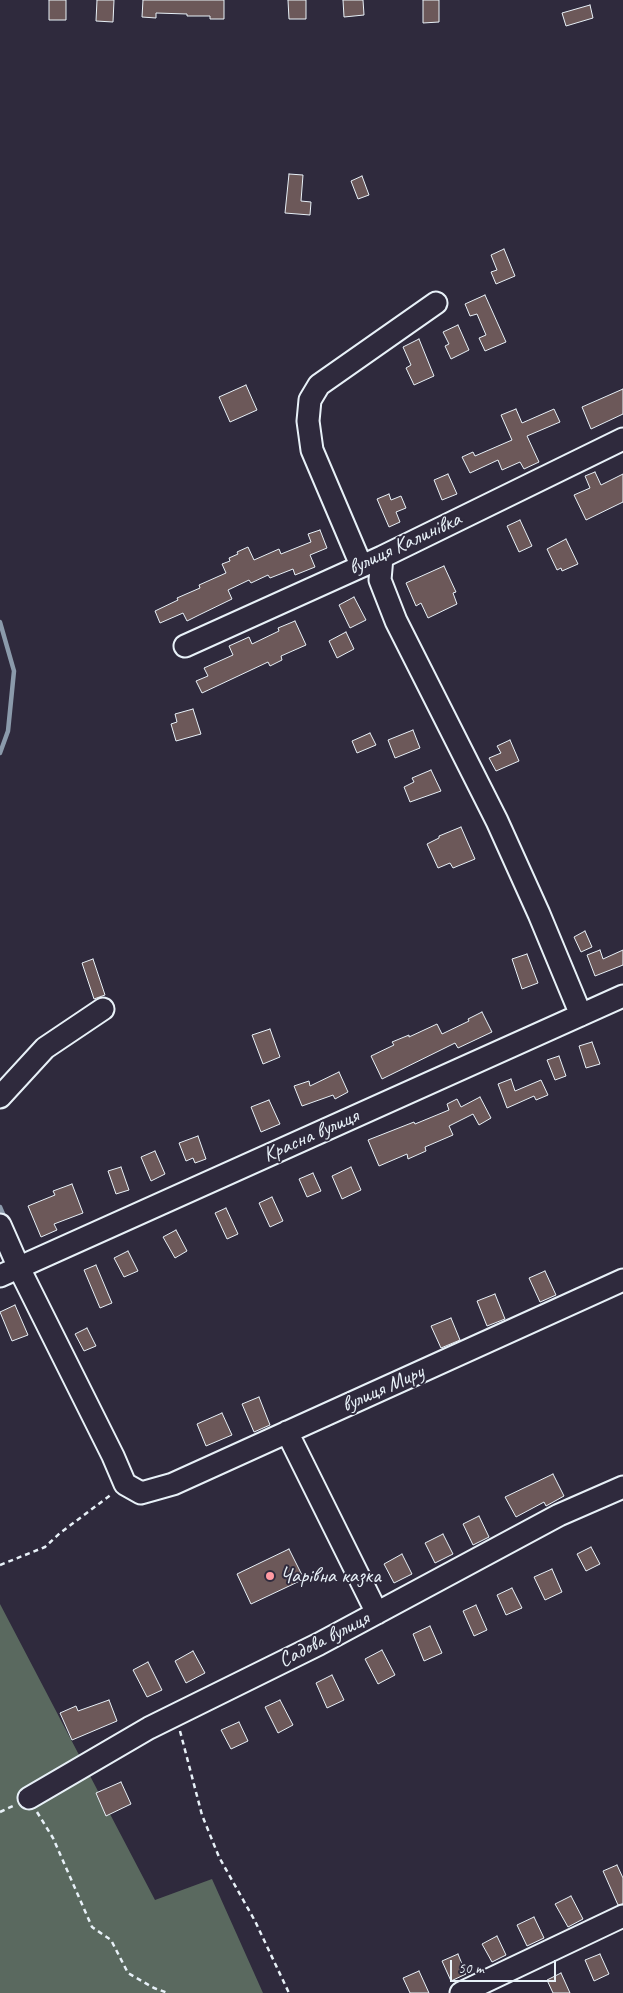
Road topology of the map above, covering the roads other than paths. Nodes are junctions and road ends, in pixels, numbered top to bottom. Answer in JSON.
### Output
{"nodes":[{"id":1,"x":436,"y":303,"type":"dead end"},
{"id":2,"x":623,"y":439,"type":"edge"},
{"id":3,"x":382,"y":557,"type":"junction"},
{"id":4,"x":361,"y":565,"type":"junction"},
{"id":5,"x":185,"y":646,"type":"dead end"},
{"id":6,"x":623,"y":996,"type":"edge"},
{"id":7,"x":103,"y":1009,"type":"dead end"},
{"id":8,"x":581,"y":1015,"type":"junction"},
{"id":9,"x":0,"y":1097,"type":"edge"},
{"id":10,"x":0,"y":1225,"type":"edge"},
{"id":11,"x":9,"y":1272,"type":"edge"},
{"id":12,"x":623,"y":1280,"type":"edge"},
{"id":13,"x":287,"y":1432,"type":"junction"},
{"id":14,"x":623,"y":1487,"type":"edge"},
{"id":15,"x":377,"y":1613,"type":"junction"},
{"id":16,"x":29,"y":1798,"type":"road end"},
{"id":17,"x":623,"y":1916,"type":"edge"},
{"id":18,"x":461,"y":1993,"type":"edge"}],
"edges":[{"from":1,"to":4,"type":"street"},
{"from":2,"to":3,"type":"street","name":"вулиця Калинівка"},
{"from":3,"to":4,"type":"street","name":"вулиця Калинівка"},
{"from":3,"to":8,"type":"street"},
{"from":4,"to":5,"type":"street","name":"вулиця Калинівка"},
{"from":6,"to":8,"type":"street","name":"Красна вулиця"},
{"from":7,"to":9,"type":"street"},
{"from":8,"to":11,"type":"street","name":"Красна вулиця"},
{"from":10,"to":11,"type":"street"},
{"from":11,"to":13,"type":"street","name":"вулиця Миру"},
{"from":12,"to":13,"type":"street","name":"вулиця Миру"},
{"from":13,"to":15,"type":"street"},
{"from":14,"to":15,"type":"street","name":"Садова вулиця"},
{"from":15,"to":16,"type":"street","name":"Садова вулиця"},
{"from":17,"to":18,"type":"street"}]}
